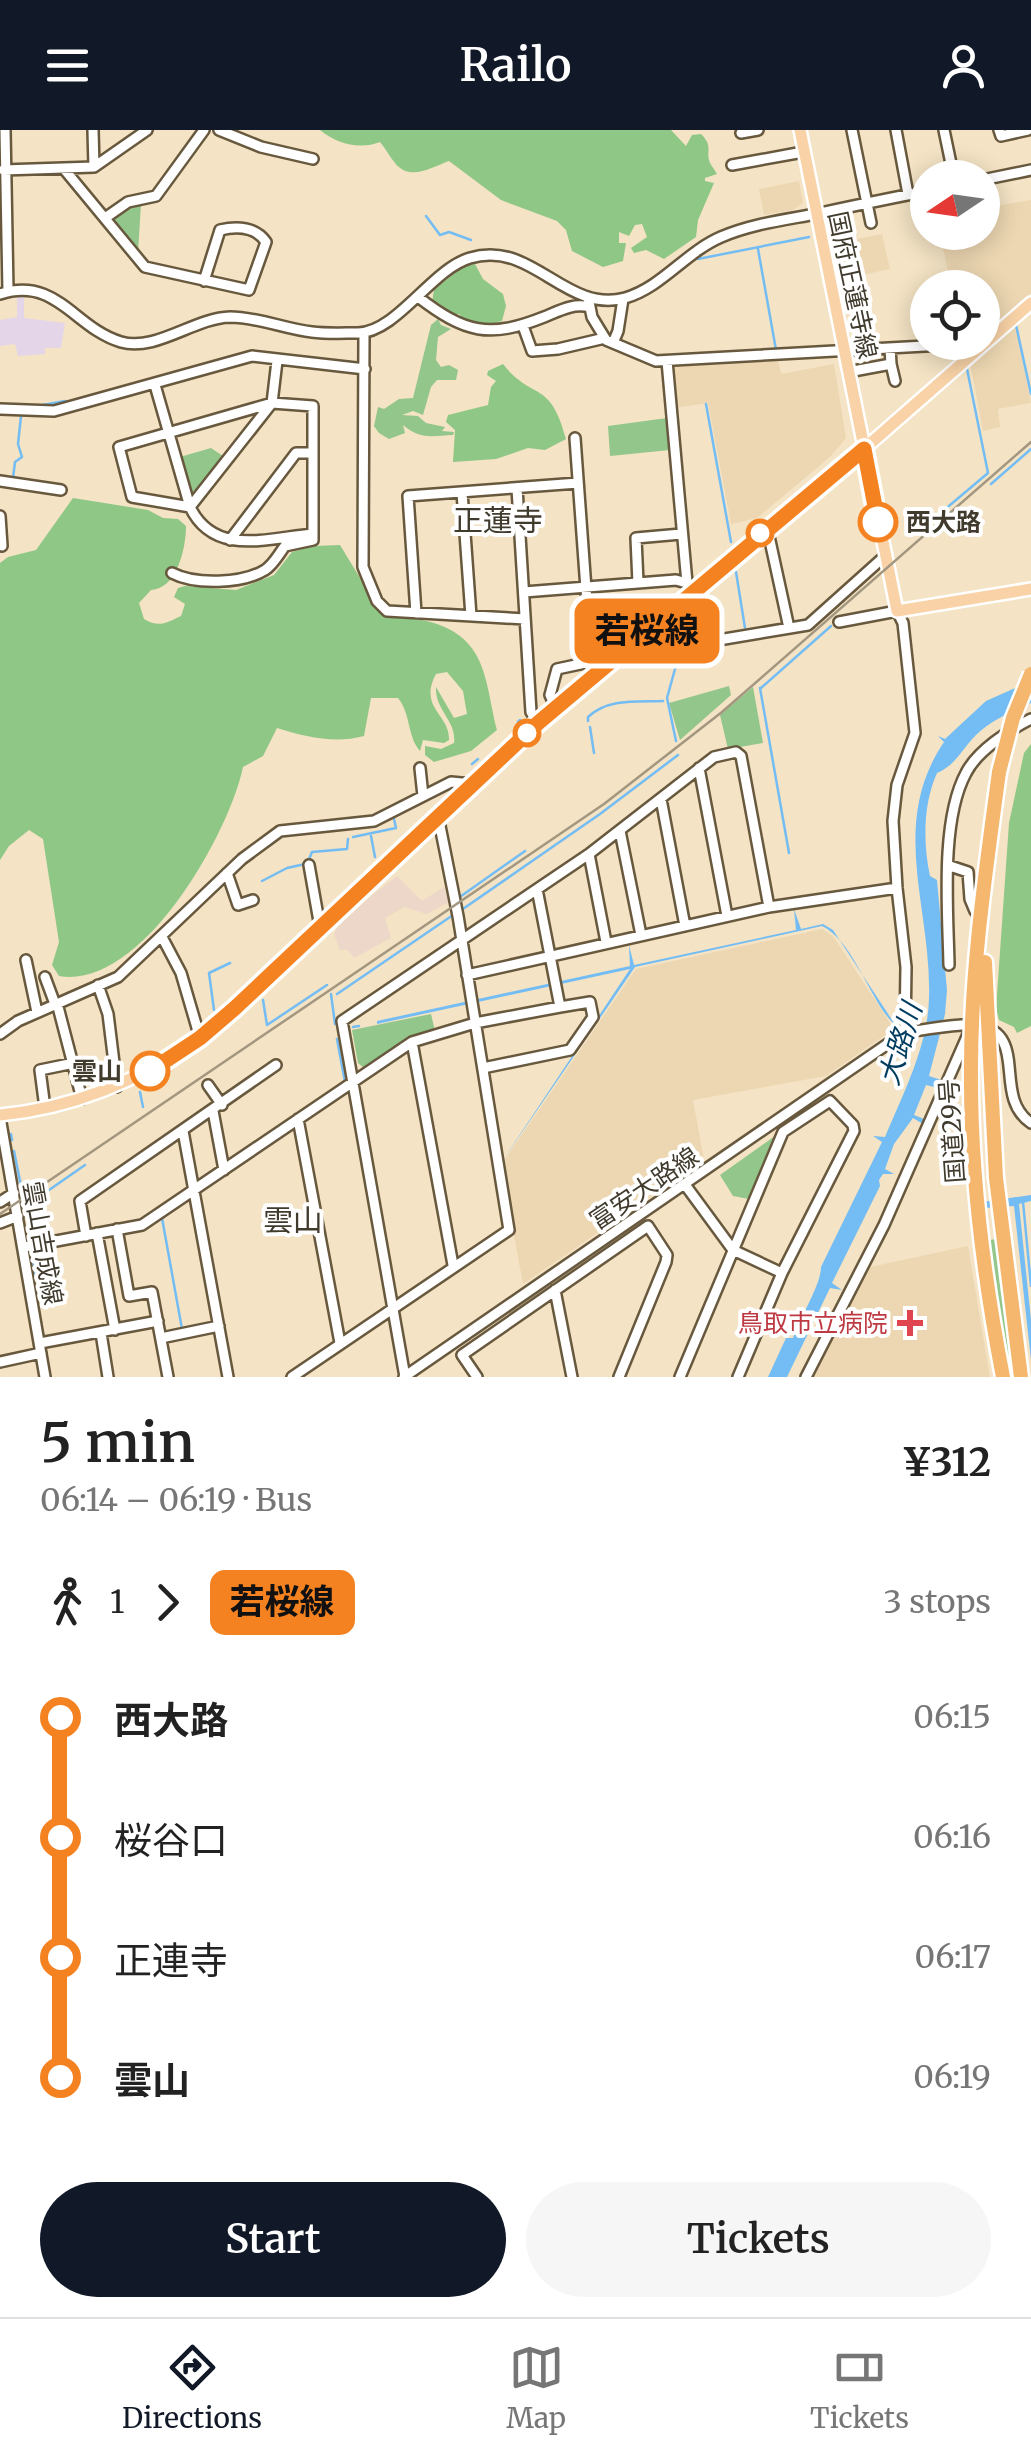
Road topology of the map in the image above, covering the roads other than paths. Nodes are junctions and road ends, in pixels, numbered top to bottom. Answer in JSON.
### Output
{"nodes":[{"id":1,"x":5,"y":130,"type":"edge"},
{"id":2,"x":94,"y":130,"type":"edge"},
{"id":3,"x":147,"y":130,"type":"edge"},
{"id":4,"x":204,"y":130,"type":"edge"},
{"id":5,"x":220,"y":130,"type":"edge"},
{"id":6,"x":758,"y":130,"type":"edge"},
{"id":7,"x":800,"y":130,"type":"edge"},
{"id":8,"x":852,"y":130,"type":"edge"},
{"id":9,"x":896,"y":130,"type":"edge"},
{"id":10,"x":944,"y":130,"type":"edge"},
{"id":11,"x":999,"y":130,"type":"edge"},
{"id":12,"x":1028,"y":130,"type":"edge"},
{"id":13,"x":741,"y":133,"type":"dead end"},
{"id":14,"x":803,"y":152,"type":"junction"},
{"id":15,"x":313,"y":159,"type":"dead end"},
{"id":16,"x":950,"y":160,"type":"edge"},
{"id":17,"x":732,"y":165,"type":"dead end"},
{"id":18,"x":94,"y":167,"type":"junction"},
{"id":19,"x":64,"y":169,"type":"junction"},
{"id":20,"x":3,"y":170,"type":"edge"},
{"id":21,"x":1031,"y":170,"type":"edge"},
{"id":22,"x":1000,"y":176,"type":"edge"},
{"id":23,"x":908,"y":194,"type":"joint"},
{"id":24,"x":867,"y":203,"type":"junction"},
{"id":25,"x":815,"y":214,"type":"junction"},
{"id":26,"x":105,"y":218,"type":"junction"},
{"id":27,"x":871,"y":223,"type":"dead end"},
{"id":28,"x":204,"y":281,"type":"junction"},
{"id":29,"x":4,"y":292,"type":"edge"},
{"id":30,"x":418,"y":296,"type":"junction"},
{"id":31,"x":624,"y":298,"type":"junction"},
{"id":32,"x":589,"y":302,"type":"junction"},
{"id":33,"x":1031,"y":303,"type":"edge"},
{"id":34,"x":524,"y":326,"type":"junction"},
{"id":35,"x":1000,"y":329,"type":"edge"},
{"id":36,"x":364,"y":333,"type":"junction"},
{"id":37,"x":609,"y":341,"type":"junction"},
{"id":38,"x":910,"y":347,"type":"edge"},
{"id":39,"x":890,"y":348,"type":"junction"},
{"id":40,"x":843,"y":351,"type":"junction"},
{"id":41,"x":965,"y":360,"type":"edge"},
{"id":42,"x":277,"y":361,"type":"junction"},
{"id":43,"x":667,"y":361,"type":"junction"},
{"id":44,"x":891,"y":364,"type":"junction"},
{"id":45,"x":365,"y":370,"type":"junction"},
{"id":46,"x":848,"y":372,"type":"junction"},
{"id":47,"x":895,"y":381,"type":"dead end"},
{"id":48,"x":155,"y":385,"type":"junction"},
{"id":49,"x":272,"y":403,"type":"junction"},
{"id":50,"x":0,"y":409,"type":"edge"},
{"id":51,"x":168,"y":431,"type":"junction"},
{"id":52,"x":575,"y":438,"type":"dead end"},
{"id":53,"x":864,"y":449,"type":"junction"},
{"id":54,"x":313,"y":453,"type":"junction"},
{"id":55,"x":0,"y":481,"type":"edge"},
{"id":56,"x":578,"y":484,"type":"junction"},
{"id":57,"x":517,"y":488,"type":"junction"},
{"id":58,"x":61,"y":490,"type":"dead end"},
{"id":59,"x":462,"y":492,"type":"junction"},
{"id":60,"x":190,"y":507,"type":"junction"},
{"id":61,"x":0,"y":516,"type":"edge"},
{"id":62,"x":767,"y":528,"type":"junction"},
{"id":63,"x":313,"y":534,"type":"junction"},
{"id":64,"x":681,"y":534,"type":"junction"},
{"id":65,"x":230,"y":540,"type":"junction"},
{"id":66,"x":2,"y":546,"type":"edge"},
{"id":67,"x":885,"y":556,"type":"junction"},
{"id":68,"x":172,"y":573,"type":"dead end"},
{"id":69,"x":638,"y":583,"type":"junction"},
{"id":70,"x":693,"y":585,"type":"junction"},
{"id":71,"x":586,"y":587,"type":"junction"},
{"id":72,"x":1031,"y":589,"type":"edge"},
{"id":73,"x":524,"y":592,"type":"junction"},
{"id":74,"x":897,"y":611,"type":"junction"},
{"id":75,"x":416,"y":613,"type":"junction"},
{"id":76,"x":471,"y":616,"type":"junction"},
{"id":77,"x":525,"y":620,"type":"junction"},
{"id":78,"x":839,"y":622,"type":"dead end"},
{"id":79,"x":789,"y":628,"type":"junction"},
{"id":80,"x":589,"y":630,"type":"dead end"},
{"id":81,"x":626,"y":648,"type":"junction"},
{"id":82,"x":603,"y":668,"type":"junction"},
{"id":83,"x":1031,"y":674,"type":"edge"},
{"id":84,"x":556,"y":708,"type":"junction"},
{"id":85,"x":1031,"y":719,"type":"edge"},
{"id":86,"x":538,"y":723,"type":"junction"},
{"id":87,"x":420,"y":768,"type":"dead end"},
{"id":88,"x":699,"y":768,"type":"junction"},
{"id":89,"x":472,"y":784,"type":"junction"},
{"id":90,"x":423,"y":796,"type":"junction"},
{"id":91,"x":661,"y":798,"type":"junction"},
{"id":92,"x":438,"y":816,"type":"junction"},
{"id":93,"x":620,"y":831,"type":"junction"},
{"id":94,"x":590,"y":854,"type":"junction"},
{"id":95,"x":309,"y":865,"type":"dead end"},
{"id":96,"x":950,"y":866,"type":"junction"},
{"id":97,"x":228,"y":873,"type":"junction"},
{"id":98,"x":896,"y":888,"type":"junction"},
{"id":99,"x":537,"y":889,"type":"junction"},
{"id":100,"x":252,"y":900,"type":"dead end"},
{"id":101,"x":768,"y":908,"type":"junction"},
{"id":102,"x":974,"y":911,"type":"dead end"},
{"id":103,"x":727,"y":916,"type":"junction"},
{"id":104,"x":685,"y":926,"type":"junction"},
{"id":105,"x":320,"y":927,"type":"junction"},
{"id":106,"x":641,"y":935,"type":"junction"},
{"id":107,"x":162,"y":937,"type":"junction"},
{"id":108,"x":461,"y":940,"type":"junction"},
{"id":109,"x":606,"y":942,"type":"junction"},
{"id":110,"x":549,"y":955,"type":"junction"},
{"id":111,"x":26,"y":960,"type":"dead end"},
{"id":112,"x":949,"y":965,"type":"dead end"},
{"id":113,"x":467,"y":975,"type":"junction"},
{"id":114,"x":45,"y":978,"type":"dead end"},
{"id":115,"x":98,"y":986,"type":"junction"},
{"id":116,"x":56,"y":1004,"type":"junction"},
{"id":117,"x":560,"y":1007,"type":"junction"},
{"id":118,"x":37,"y":1012,"type":"junction"},
{"id":119,"x":475,"y":1023,"type":"junction"},
{"id":120,"x":972,"y":1026,"type":"junction"},
{"id":121,"x":906,"y":1032,"type":"junction"},
{"id":122,"x":0,"y":1034,"type":"edge"},
{"id":123,"x":200,"y":1038,"type":"junction"},
{"id":124,"x":412,"y":1042,"type":"junction"},
{"id":125,"x":74,"y":1062,"type":"junction"},
{"id":126,"x":276,"y":1065,"type":"dead end"},
{"id":127,"x":482,"y":1068,"type":"junction"},
{"id":128,"x":355,"y":1079,"type":"junction"},
{"id":129,"x":208,"y":1085,"type":"dead end"},
{"id":130,"x":117,"y":1087,"type":"junction"},
{"id":131,"x":82,"y":1100,"type":"junction"},
{"id":132,"x":45,"y":1108,"type":"junction"},
{"id":133,"x":218,"y":1108,"type":"junction"},
{"id":134,"x":0,"y":1116,"type":"edge"},
{"id":135,"x":298,"y":1119,"type":"junction"},
{"id":136,"x":1031,"y":1123,"type":"edge"},
{"id":137,"x":183,"y":1131,"type":"junction"},
{"id":138,"x":224,"y":1170,"type":"junction"},
{"id":139,"x":686,"y":1186,"type":"junction"},
{"id":140,"x":194,"y":1190,"type":"junction"},
{"id":141,"x":14,"y":1192,"type":"junction"},
{"id":142,"x":0,"y":1202,"type":"edge"},
{"id":143,"x":18,"y":1216,"type":"junction"},
{"id":144,"x":0,"y":1223,"type":"edge"},
{"id":145,"x":117,"y":1229,"type":"junction"},
{"id":146,"x":91,"y":1234,"type":"junction"},
{"id":147,"x":24,"y":1246,"type":"junction"},
{"id":148,"x":732,"y":1250,"type":"junction"},
{"id":149,"x":453,"y":1265,"type":"junction"},
{"id":150,"x":782,"y":1273,"type":"junction"},
{"id":151,"x":554,"y":1290,"type":"junction"},
{"id":152,"x":394,"y":1306,"type":"junction"},
{"id":153,"x":158,"y":1322,"type":"junction"},
{"id":154,"x":219,"y":1326,"type":"junction"},
{"id":155,"x":115,"y":1330,"type":"junction"},
{"id":156,"x":101,"y":1333,"type":"junction"},
{"id":157,"x":161,"y":1338,"type":"junction"},
{"id":158,"x":340,"y":1343,"type":"junction"},
{"id":159,"x":40,"y":1348,"type":"junction"},
{"id":160,"x":0,"y":1362,"type":"edge"},
{"id":161,"x":45,"y":1377,"type":"edge"},
{"id":162,"x":108,"y":1377,"type":"edge"},
{"id":163,"x":168,"y":1377,"type":"edge"},
{"id":164,"x":228,"y":1377,"type":"edge"},
{"id":165,"x":292,"y":1377,"type":"edge"},
{"id":166,"x":405,"y":1377,"type":"edge"},
{"id":167,"x":476,"y":1377,"type":"edge"},
{"id":168,"x":572,"y":1377,"type":"edge"},
{"id":169,"x":618,"y":1377,"type":"edge"},
{"id":170,"x":680,"y":1377,"type":"edge"},
{"id":171,"x":738,"y":1377,"type":"edge"},
{"id":172,"x":806,"y":1377,"type":"edge"},
{"id":173,"x":1003,"y":1377,"type":"edge"},
{"id":174,"x":1021,"y":1377,"type":"edge"}],
"edges":[{"from":1,"to":20,"type":"street"},
{"from":2,"to":18,"type":"street"},
{"from":3,"to":18,"type":"street"},
{"from":4,"to":26,"type":"street"},
{"from":5,"to":15,"type":"street"},
{"from":6,"to":13,"type":"street"},
{"from":7,"to":14,"type":"main road","name":"国府正蓮寺線"},
{"from":8,"to":24,"type":"street"},
{"from":9,"to":23,"type":"street"},
{"from":10,"to":16,"type":"street"},
{"from":11,"to":12,"type":"street"},
{"from":14,"to":17,"type":"street"},
{"from":14,"to":25,"type":"main road","name":"国府正蓮寺線"},
{"from":18,"to":19,"type":"street"},
{"from":19,"to":20,"type":"street"},
{"from":19,"to":26,"type":"street"},
{"from":20,"to":29,"type":"street"},
{"from":21,"to":22,"type":"street"},
{"from":23,"to":24,"type":"street"},
{"from":24,"to":25,"type":"street"},
{"from":24,"to":27,"type":"street"},
{"from":25,"to":31,"type":"street"},
{"from":25,"to":40,"type":"main road","name":"国府正蓮寺線"},
{"from":26,"to":28,"type":"street"},
{"from":28,"to":28,"type":"street"},
{"from":29,"to":36,"type":"street"},
{"from":30,"to":32,"type":"street"},
{"from":30,"to":34,"type":"street"},
{"from":30,"to":36,"type":"street"},
{"from":31,"to":32,"type":"street"},
{"from":31,"to":37,"type":"street"},
{"from":32,"to":34,"type":"street"},
{"from":32,"to":37,"type":"street"},
{"from":33,"to":35,"type":"main road"},
{"from":34,"to":37,"type":"street"},
{"from":36,"to":45,"type":"street"},
{"from":37,"to":43,"type":"street"},
{"from":38,"to":39,"type":"street"},
{"from":39,"to":40,"type":"street"},
{"from":39,"to":44,"type":"street"},
{"from":40,"to":43,"type":"street"},
{"from":40,"to":46,"type":"main road","name":"国府正蓮寺線"},
{"from":41,"to":53,"type":"main road"},
{"from":42,"to":45,"type":"street"},
{"from":42,"to":48,"type":"street"},
{"from":42,"to":49,"type":"street"},
{"from":43,"to":64,"type":"street"},
{"from":44,"to":46,"type":"street"},
{"from":44,"to":47,"type":"street"},
{"from":45,"to":75,"type":"street"},
{"from":46,"to":53,"type":"main road","name":"国府正蓮寺線"},
{"from":48,"to":50,"type":"street"},
{"from":48,"to":51,"type":"street"},
{"from":49,"to":51,"type":"street"},
{"from":49,"to":54,"type":"street"},
{"from":49,"to":60,"type":"street"},
{"from":51,"to":60,"type":"street"},
{"from":51,"to":60,"type":"street"},
{"from":52,"to":56,"type":"street"},
{"from":53,"to":62,"type":"main road"},
{"from":53,"to":67,"type":"main road","name":"国府正蓮寺線"},
{"from":54,"to":63,"type":"street"},
{"from":54,"to":65,"type":"street"},
{"from":55,"to":58,"type":"street"},
{"from":56,"to":57,"type":"street"},
{"from":56,"to":71,"type":"street"},
{"from":57,"to":59,"type":"street"},
{"from":57,"to":73,"type":"street"},
{"from":59,"to":75,"type":"street"},
{"from":59,"to":76,"type":"street"},
{"from":60,"to":65,"type":"street"},
{"from":61,"to":66,"type":"street"},
{"from":62,"to":70,"type":"main road"},
{"from":62,"to":79,"type":"street"},
{"from":63,"to":65,"type":"street"},
{"from":63,"to":68,"type":"street"},
{"from":64,"to":69,"type":"street"},
{"from":64,"to":70,"type":"street"},
{"from":67,"to":74,"type":"main road","name":"国府正蓮寺線"},
{"from":67,"to":79,"type":"street"},
{"from":69,"to":70,"type":"street"},
{"from":69,"to":71,"type":"street"},
{"from":70,"to":81,"type":"main road"},
{"from":71,"to":73,"type":"street"},
{"from":71,"to":80,"type":"street"},
{"from":72,"to":74,"type":"main road"},
{"from":73,"to":77,"type":"street"},
{"from":74,"to":78,"type":"street"},
{"from":74,"to":98,"type":"street"},
{"from":75,"to":76,"type":"street"},
{"from":76,"to":77,"type":"street"},
{"from":77,"to":86,"type":"street"},
{"from":79,"to":81,"type":"street"},
{"from":81,"to":82,"type":"main road"},
{"from":82,"to":84,"type":"main road"},
{"from":82,"to":84,"type":"street"},
{"from":83,"to":120,"type":"highway","name":"国道29号","bridge":true},
{"from":84,"to":86,"type":"main road"},
{"from":85,"to":96,"type":"street"},
{"from":86,"to":89,"type":"main road"},
{"from":87,"to":90,"type":"street"},
{"from":88,"to":91,"type":"street"},
{"from":88,"to":101,"type":"street"},
{"from":88,"to":103,"type":"street"},
{"from":89,"to":90,"type":"street"},
{"from":89,"to":92,"type":"main road"},
{"from":90,"to":97,"type":"street"},
{"from":91,"to":93,"type":"street"},
{"from":91,"to":104,"type":"street"},
{"from":92,"to":105,"type":"main road"},
{"from":92,"to":108,"type":"street"},
{"from":93,"to":94,"type":"street"},
{"from":93,"to":106,"type":"street"},
{"from":94,"to":99,"type":"street"},
{"from":94,"to":109,"type":"street"},
{"from":95,"to":105,"type":"street"},
{"from":96,"to":102,"type":"street"},
{"from":96,"to":112,"type":"street"},
{"from":97,"to":100,"type":"street"},
{"from":97,"to":107,"type":"street"},
{"from":98,"to":101,"type":"street"},
{"from":98,"to":121,"type":"street"},
{"from":99,"to":108,"type":"street"},
{"from":99,"to":110,"type":"street"},
{"from":101,"to":103,"type":"street"},
{"from":103,"to":104,"type":"street"},
{"from":104,"to":106,"type":"street"},
{"from":105,"to":123,"type":"main road"},
{"from":106,"to":109,"type":"street"},
{"from":107,"to":115,"type":"street"},
{"from":107,"to":123,"type":"street"},
{"from":108,"to":113,"type":"street"},
{"from":108,"to":128,"type":"street"},
{"from":109,"to":110,"type":"street"},
{"from":110,"to":113,"type":"street"},
{"from":110,"to":117,"type":"street"},
{"from":111,"to":118,"type":"street"},
{"from":113,"to":119,"type":"street"},
{"from":114,"to":116,"type":"street"},
{"from":115,"to":116,"type":"street"},
{"from":115,"to":130,"type":"street"},
{"from":116,"to":118,"type":"street"},
{"from":116,"to":125,"type":"street"},
{"from":117,"to":119,"type":"street"},
{"from":117,"to":127,"type":"street"},
{"from":118,"to":122,"type":"street"},
{"from":119,"to":124,"type":"street"},
{"from":119,"to":127,"type":"street"},
{"from":120,"to":121,"type":"street"},
{"from":120,"to":136,"type":"street"},
{"from":120,"to":172,"type":"street"},
{"from":120,"to":173,"type":"highway","name":"国道29号"},
{"from":120,"to":174,"type":"highway","name":"国道29号"},
{"from":121,"to":139,"type":"street","name":"富安大路線"},
{"from":123,"to":130,"type":"main road"},
{"from":124,"to":128,"type":"street"},
{"from":124,"to":149,"type":"street"},
{"from":125,"to":131,"type":"street"},
{"from":125,"to":132,"type":"street"},
{"from":126,"to":133,"type":"street"},
{"from":127,"to":149,"type":"street"},
{"from":128,"to":135,"type":"street"},
{"from":128,"to":152,"type":"street"},
{"from":129,"to":133,"type":"street"},
{"from":130,"to":131,"type":"main road"},
{"from":131,"to":132,"type":"main road"},
{"from":132,"to":134,"type":"main road"},
{"from":133,"to":137,"type":"street"},
{"from":133,"to":138,"type":"street"},
{"from":134,"to":141,"type":"street","name":"雲山吉成線"},
{"from":135,"to":138,"type":"street"},
{"from":135,"to":158,"type":"street"},
{"from":137,"to":140,"type":"street"},
{"from":137,"to":146,"type":"street"},
{"from":138,"to":140,"type":"street"},
{"from":139,"to":148,"type":"street"},
{"from":139,"to":166,"type":"street","name":"富安大路線"},
{"from":140,"to":145,"type":"street"},
{"from":140,"to":154,"type":"street"},
{"from":141,"to":142,"type":"street"},
{"from":141,"to":143,"type":"street","name":"雲山吉成線"},
{"from":143,"to":144,"type":"street"},
{"from":143,"to":147,"type":"street","name":"雲山吉成線"},
{"from":145,"to":146,"type":"street"},
{"from":145,"to":153,"type":"street"},
{"from":146,"to":147,"type":"street"},
{"from":146,"to":155,"type":"street"},
{"from":147,"to":159,"type":"street","name":"雲山吉成線"},
{"from":148,"to":150,"type":"street"},
{"from":148,"to":150,"type":"street"},
{"from":148,"to":170,"type":"street"},
{"from":149,"to":152,"type":"street"},
{"from":150,"to":171,"type":"street"},
{"from":151,"to":167,"type":"street"},
{"from":151,"to":168,"type":"street"},
{"from":151,"to":169,"type":"street"},
{"from":152,"to":158,"type":"street"},
{"from":152,"to":166,"type":"street"},
{"from":153,"to":155,"type":"street"},
{"from":153,"to":157,"type":"street"},
{"from":154,"to":157,"type":"street"},
{"from":154,"to":164,"type":"street"},
{"from":155,"to":156,"type":"street"},
{"from":156,"to":159,"type":"street"},
{"from":156,"to":162,"type":"street"},
{"from":157,"to":163,"type":"street"},
{"from":158,"to":165,"type":"street"},
{"from":159,"to":160,"type":"street"},
{"from":159,"to":161,"type":"street","name":"雲山吉成線"}]}
